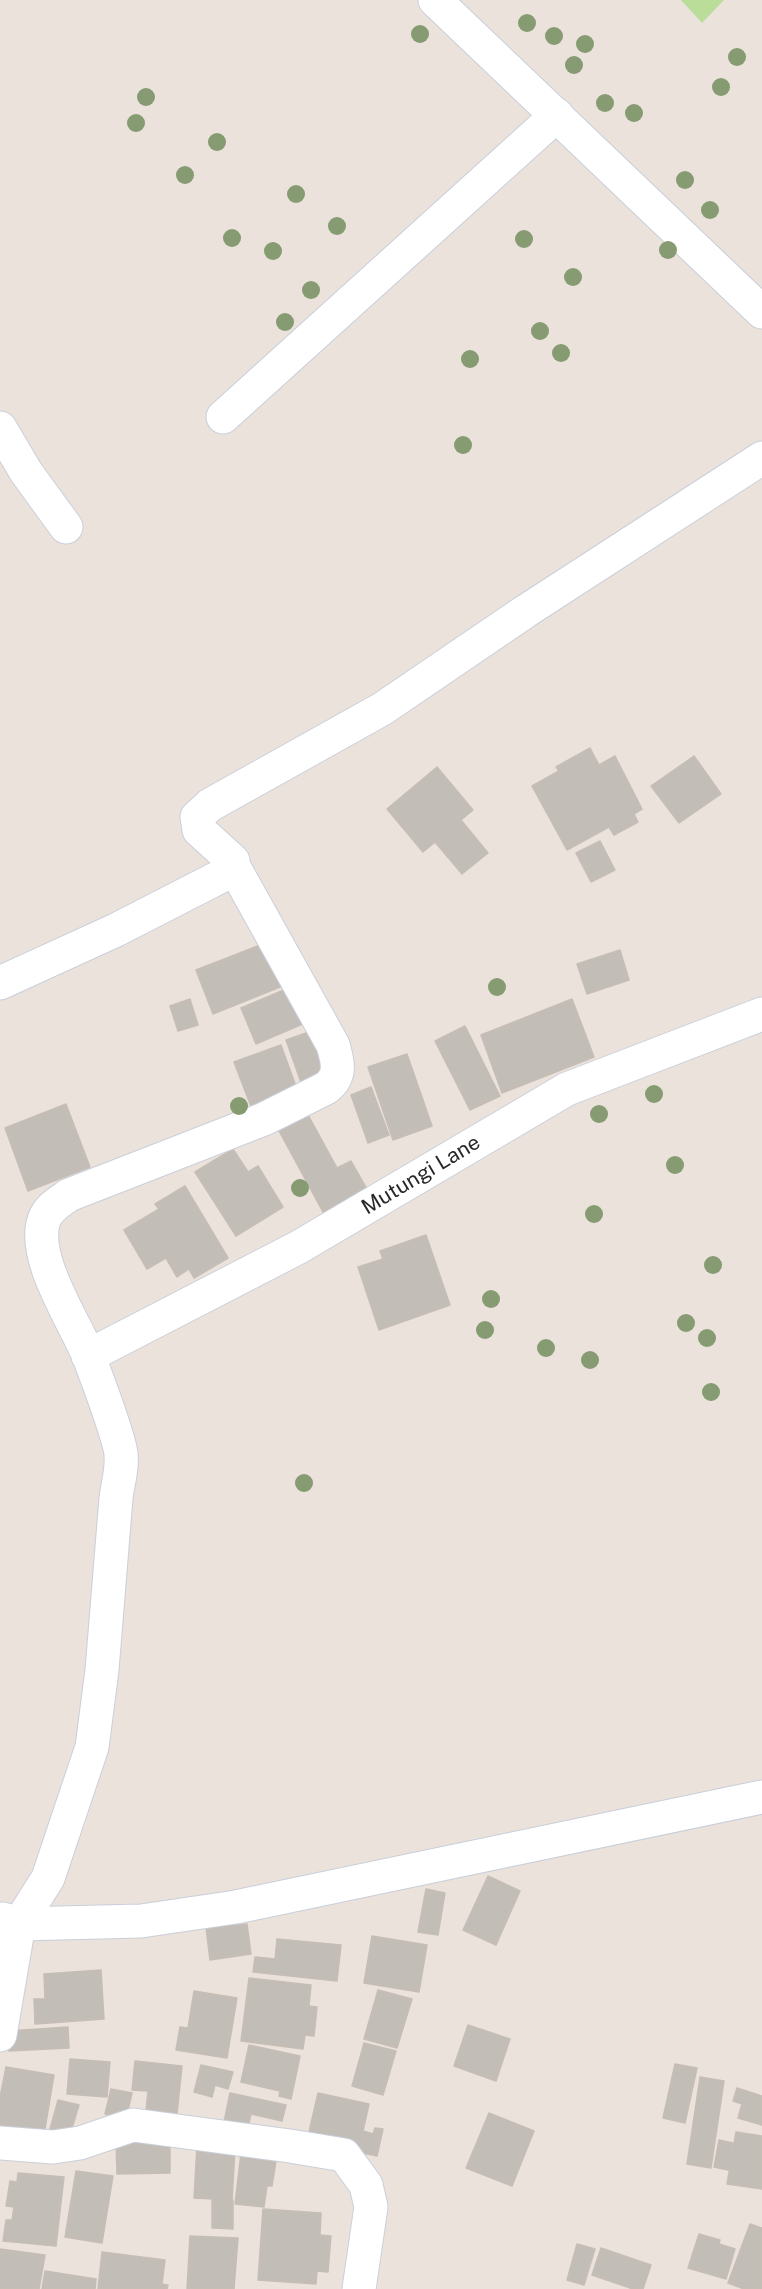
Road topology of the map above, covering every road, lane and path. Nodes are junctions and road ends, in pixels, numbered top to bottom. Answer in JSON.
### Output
{"nodes":[{"id":1,"x":435,"y":0,"type":"edge"},
{"id":2,"x":557,"y":115,"type":"junction"},
{"id":3,"x":762,"y":312,"type":"edge"},
{"id":4,"x":224,"y":417,"type":"dead end"},
{"id":5,"x":0,"y":428,"type":"edge"},
{"id":6,"x":762,"y":458,"type":"edge"},
{"id":7,"x":66,"y":527,"type":"dead end"},
{"id":8,"x":234,"y":867,"type":"junction"},
{"id":9,"x":0,"y":983,"type":"edge"},
{"id":10,"x":762,"y":1014,"type":"edge"},
{"id":11,"x":88,"y":1356,"type":"junction"},
{"id":12,"x":762,"y":1797,"type":"edge"},
{"id":13,"x":6,"y":1926,"type":"edge"},
{"id":14,"x":0,"y":2035,"type":"edge"},
{"id":15,"x":0,"y":2143,"type":"edge"},
{"id":16,"x":359,"y":2289,"type":"edge"}],
"edges":[{"from":1,"to":2,"type":"street"},
{"from":2,"to":3,"type":"street"},
{"from":2,"to":4,"type":"street"},
{"from":5,"to":7,"type":"street"},
{"from":6,"to":8,"type":"street"},
{"from":8,"to":9,"type":"street"},
{"from":8,"to":11,"type":"street"},
{"from":10,"to":11,"type":"street","name":"Mutungi Lane"},
{"from":11,"to":13,"type":"street"},
{"from":12,"to":13,"type":"street"},
{"from":13,"to":14,"type":"street"},
{"from":15,"to":16,"type":"street"}]}
